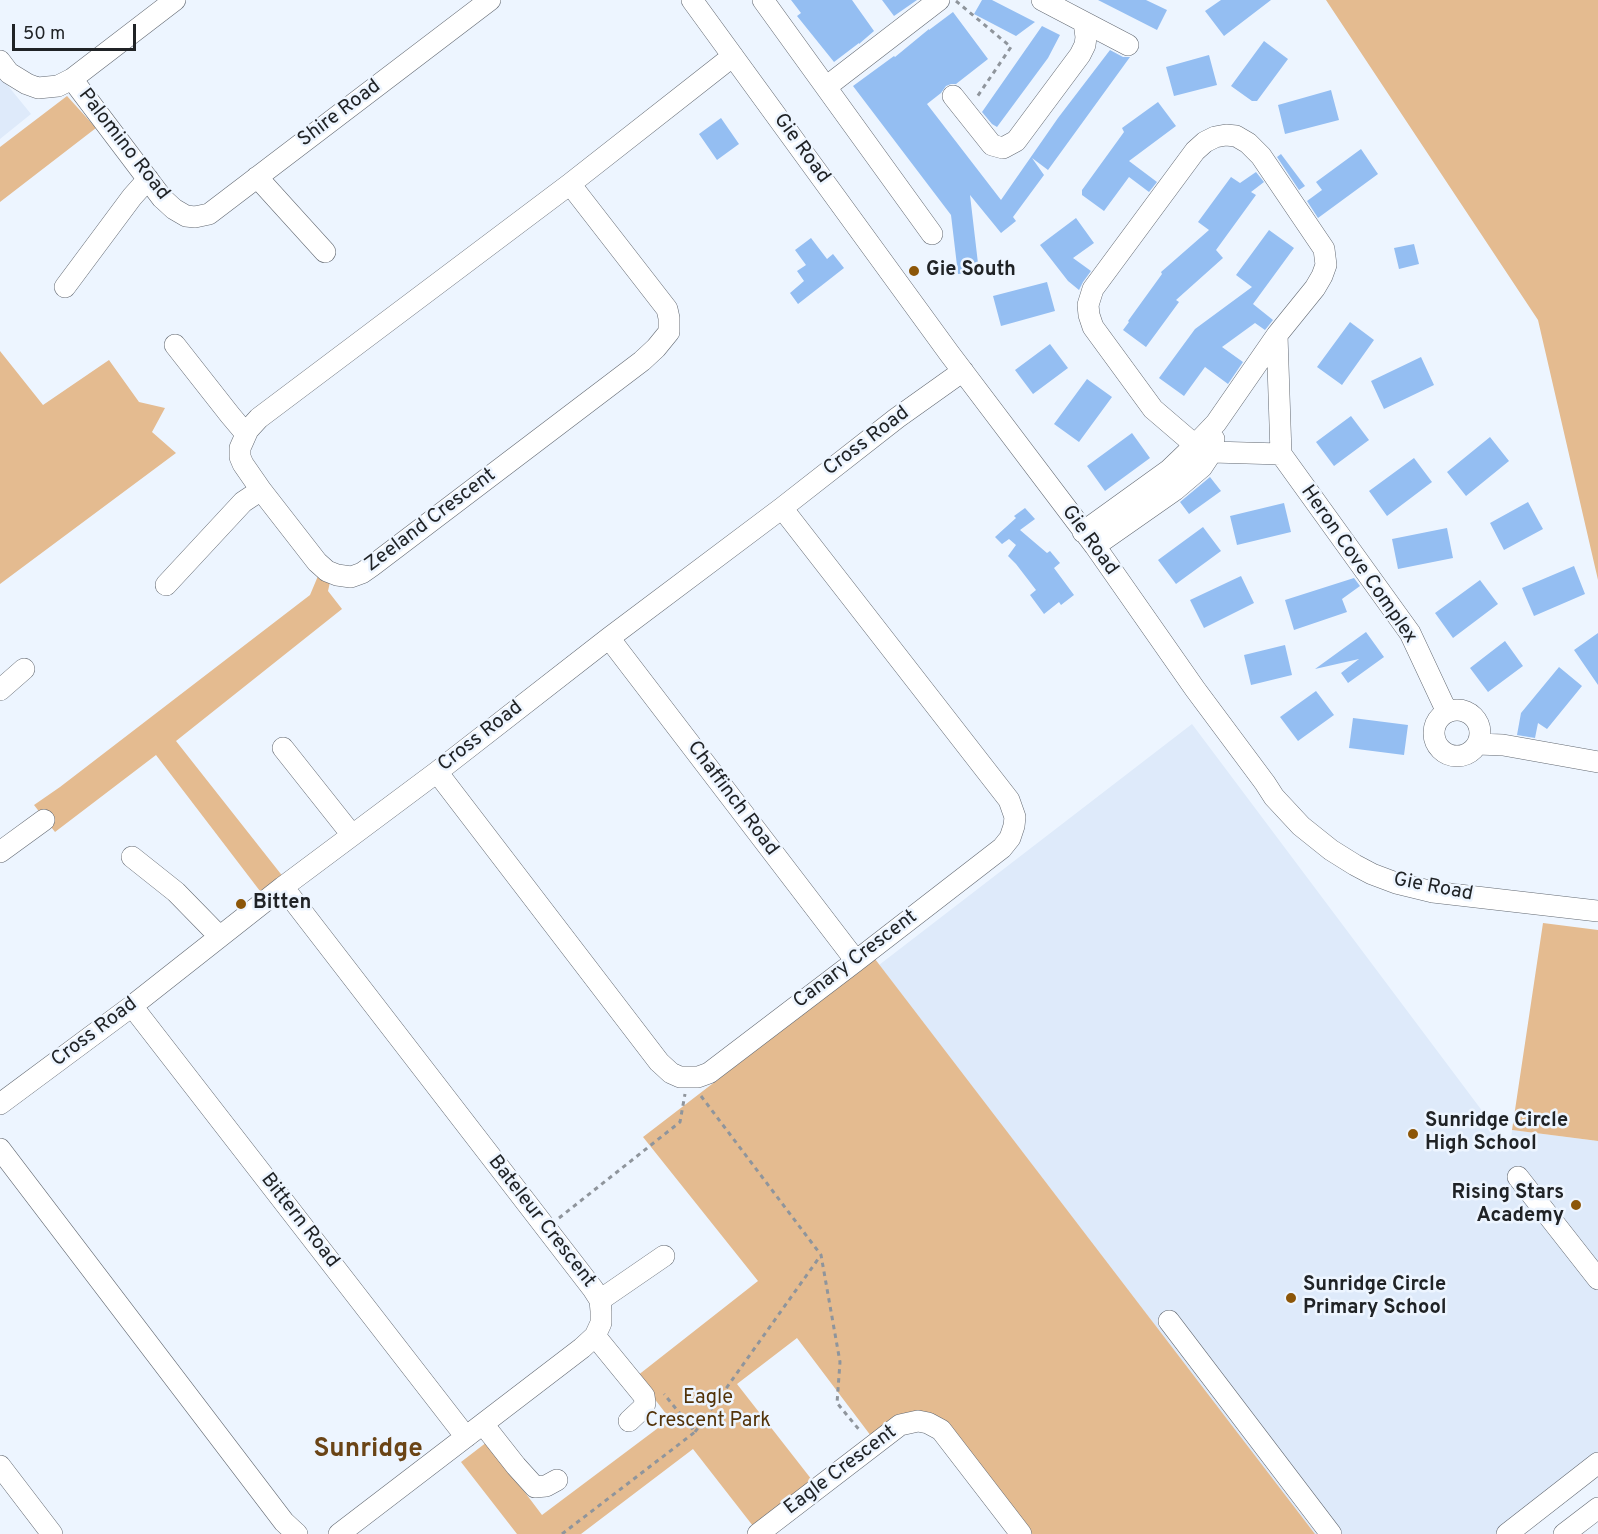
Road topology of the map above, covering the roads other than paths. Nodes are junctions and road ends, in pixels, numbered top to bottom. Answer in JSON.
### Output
{"nodes":[{"id":1,"x":176,"y":0,"type":"edge"},
{"id":2,"x":490,"y":0,"type":"edge"},
{"id":3,"x":692,"y":0,"type":"edge"},
{"id":4,"x":762,"y":0,"type":"edge"},
{"id":5,"x":939,"y":0,"type":"edge"},
{"id":6,"x":1042,"y":0,"type":"edge"},
{"id":7,"x":1084,"y":22,"type":"junction"},
{"id":8,"x":1128,"y":45,"type":"dead end"},
{"id":9,"x":733,"y":56,"type":"junction"},
{"id":10,"x":0,"y":61,"type":"edge"},
{"id":11,"x":72,"y":79,"type":"junction"},
{"id":12,"x":826,"y":87,"type":"junction"},
{"id":13,"x":953,"y":96,"type":"dead end"},
{"id":14,"x":258,"y":177,"type":"junction"},
{"id":15,"x":148,"y":179,"type":"junction"},
{"id":16,"x":570,"y":184,"type":"junction"},
{"id":17,"x":186,"y":216,"type":"joint"},
{"id":18,"x":932,"y":234,"type":"dead end"},
{"id":19,"x":325,"y":252,"type":"dead end"},
{"id":20,"x":65,"y":287,"type":"dead end"},
{"id":21,"x":1277,"y":335,"type":"junction"},
{"id":22,"x":175,"y":345,"type":"dead end"},
{"id":23,"x":963,"y":371,"type":"junction"},
{"id":24,"x":246,"y":434,"type":"junction"},
{"id":25,"x":1204,"y":448,"type":"junction"},
{"id":26,"x":1281,"y":454,"type":"junction"},
{"id":27,"x":261,"y":490,"type":"junction"},
{"id":28,"x":782,"y":508,"type":"junction"},
{"id":29,"x":1089,"y":539,"type":"junction"},
{"id":30,"x":166,"y":585,"type":"dead end"},
{"id":31,"x":609,"y":638,"type":"junction"},
{"id":32,"x":24,"y":669,"type":"dead end"},
{"id":33,"x":0,"y":690,"type":"edge"},
{"id":34,"x":1447,"y":712,"type":"junction"},
{"id":35,"x":1478,"y":744,"type":"junction"},
{"id":36,"x":283,"y":748,"type":"dead end"},
{"id":37,"x":1598,"y":762,"type":"edge"},
{"id":38,"x":437,"y":772,"type":"junction"},
{"id":39,"x":44,"y":820,"type":"dead end"},
{"id":40,"x":352,"y":835,"type":"junction"},
{"id":41,"x":0,"y":852,"type":"edge"},
{"id":42,"x":132,"y":857,"type":"dead end"},
{"id":43,"x":283,"y":887,"type":"junction"},
{"id":44,"x":1598,"y":911,"type":"edge"},
{"id":45,"x":219,"y":936,"type":"junction"},
{"id":46,"x":855,"y":961,"type":"junction"},
{"id":47,"x":132,"y":1006,"type":"junction"},
{"id":48,"x":0,"y":1104,"type":"edge"},
{"id":49,"x":0,"y":1149,"type":"edge"},
{"id":50,"x":1518,"y":1177,"type":"dead end"},
{"id":51,"x":664,"y":1256,"type":"dead end"},
{"id":52,"x":1598,"y":1279,"type":"edge"},
{"id":53,"x":600,"y":1300,"type":"junction"},
{"id":54,"x":1168,"y":1322,"type":"dead end"},
{"id":55,"x":595,"y":1336,"type":"junction"},
{"id":56,"x":629,"y":1421,"type":"dead end"},
{"id":57,"x":483,"y":1424,"type":"junction"},
{"id":58,"x":466,"y":1437,"type":"junction"},
{"id":59,"x":1598,"y":1463,"type":"edge"},
{"id":60,"x":0,"y":1466,"type":"edge"},
{"id":61,"x":557,"y":1480,"type":"dead end"},
{"id":62,"x":1598,"y":1508,"type":"edge"},
{"id":63,"x":769,"y":1531,"type":"edge"},
{"id":64,"x":52,"y":1534,"type":"edge"},
{"id":65,"x":297,"y":1534,"type":"edge"},
{"id":66,"x":339,"y":1534,"type":"edge"},
{"id":67,"x":1021,"y":1534,"type":"edge"},
{"id":68,"x":1330,"y":1534,"type":"edge"},
{"id":69,"x":1507,"y":1534,"type":"edge"},
{"id":70,"x":1564,"y":1534,"type":"edge"}],
"edges":[{"from":1,"to":11,"type":"street"},
{"from":2,"to":14,"type":"street","name":"Shire Road"},
{"from":3,"to":9,"type":"street","name":"Gie Road"},
{"from":4,"to":12,"type":"street"},
{"from":5,"to":12,"type":"street"},
{"from":6,"to":7,"type":"street"},
{"from":7,"to":8,"type":"street"},
{"from":7,"to":13,"type":"street"},
{"from":9,"to":16,"type":"street"},
{"from":9,"to":23,"type":"street","name":"Gie Road"},
{"from":10,"to":11,"type":"street","name":"Palomino Road"},
{"from":11,"to":15,"type":"street","name":"Palomino Road"},
{"from":12,"to":18,"type":"street"},
{"from":14,"to":17,"type":"street","name":"Shire Road"},
{"from":14,"to":19,"type":"street"},
{"from":15,"to":17,"type":"street","name":"Palomino Road"},
{"from":15,"to":20,"type":"street"},
{"from":16,"to":24,"type":"street"},
{"from":16,"to":27,"type":"street","name":"Zeeland Crescent"},
{"from":21,"to":25,"type":"street"},
{"from":21,"to":25,"type":"street"},
{"from":21,"to":26,"type":"street"},
{"from":22,"to":24,"type":"street"},
{"from":23,"to":28,"type":"street","name":"Cross Road"},
{"from":23,"to":29,"type":"street","name":"Gie Road"},
{"from":24,"to":27,"type":"street","name":"Zeeland Crescent"},
{"from":25,"to":26,"type":"street"},
{"from":25,"to":29,"type":"street"},
{"from":26,"to":34,"type":"street","name":"Heron Cove Complex"},
{"from":27,"to":30,"type":"street"},
{"from":28,"to":31,"type":"street","name":"Cross Road"},
{"from":28,"to":46,"type":"street","name":"Canary Crescent"},
{"from":29,"to":44,"type":"street","name":"Gie Road"},
{"from":31,"to":38,"type":"street","name":"Cross Road"},
{"from":31,"to":46,"type":"street","name":"Chaffinch Road"},
{"from":32,"to":33,"type":"street"},
{"from":34,"to":35,"type":"street"},
{"from":34,"to":35,"type":"street"},
{"from":35,"to":37,"type":"street"},
{"from":36,"to":40,"type":"street"},
{"from":38,"to":40,"type":"street","name":"Cross Road"},
{"from":38,"to":46,"type":"street","name":"Canary Crescent"},
{"from":39,"to":41,"type":"street"},
{"from":40,"to":43,"type":"street","name":"Cross Road"},
{"from":42,"to":45,"type":"street"},
{"from":43,"to":45,"type":"street","name":"Cross Road"},
{"from":43,"to":53,"type":"street","name":"Bateleur Crescent"},
{"from":45,"to":47,"type":"street","name":"Cross Road"},
{"from":47,"to":48,"type":"street","name":"Cross Road"},
{"from":47,"to":58,"type":"street","name":"Bittern Road"},
{"from":49,"to":65,"type":"street"},
{"from":50,"to":52,"type":"street"},
{"from":51,"to":53,"type":"street"},
{"from":53,"to":55,"type":"street","name":"Bateleur Crescent"},
{"from":54,"to":68,"type":"street"},
{"from":55,"to":56,"type":"street"},
{"from":55,"to":57,"type":"street"},
{"from":57,"to":58,"type":"street"},
{"from":57,"to":61,"type":"street"},
{"from":58,"to":66,"type":"street"},
{"from":59,"to":69,"type":"street"},
{"from":60,"to":64,"type":"street"},
{"from":62,"to":70,"type":"street"},
{"from":63,"to":67,"type":"street","name":"Eagle Crescent"}]}
